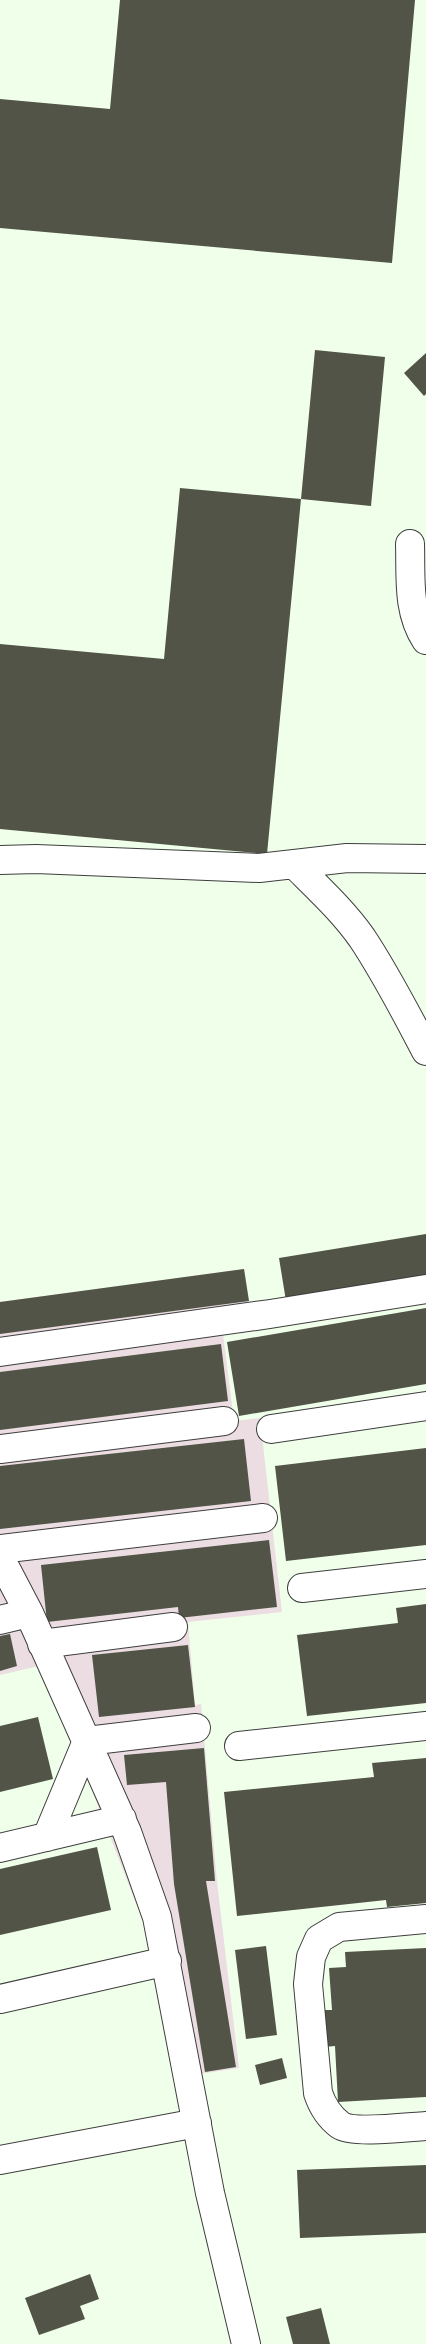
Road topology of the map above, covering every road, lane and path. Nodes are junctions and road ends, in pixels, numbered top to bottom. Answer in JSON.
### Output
{"nodes":[{"id":1,"x":410,"y":544,"type":"dead end"},
{"id":2,"x":426,"y":640,"type":"edge"},
{"id":3,"x":426,"y":859,"type":"edge"},
{"id":4,"x":0,"y":860,"type":"edge"},
{"id":5,"x":295,"y":865,"type":"junction"},
{"id":6,"x":426,"y":1051,"type":"edge"},
{"id":7,"x":426,"y":1289,"type":"edge"},
{"id":8,"x":0,"y":1352,"type":"edge"},
{"id":9,"x":426,"y":1406,"type":"edge"},
{"id":10,"x":224,"y":1421,"type":"dead end"},
{"id":11,"x":271,"y":1429,"type":"dead end"},
{"id":12,"x":0,"y":1449,"type":"edge"},
{"id":13,"x":263,"y":1518,"type":"dead end"},
{"id":14,"x":0,"y":1549,"type":"edge"},
{"id":15,"x":0,"y":1562,"type":"edge"},
{"id":16,"x":426,"y":1574,"type":"edge"},
{"id":17,"x":302,"y":1588,"type":"dead end"},
{"id":18,"x":29,"y":1613,"type":"junction"},
{"id":19,"x":0,"y":1620,"type":"edge"},
{"id":20,"x":173,"y":1627,"type":"dead end"},
{"id":21,"x":42,"y":1644,"type":"junction"},
{"id":22,"x":426,"y":1726,"type":"edge"},
{"id":23,"x":196,"y":1728,"type":"dead end"},
{"id":24,"x":87,"y":1741,"type":"junction"},
{"id":25,"x":239,"y":1746,"type":"dead end"},
{"id":26,"x":122,"y":1820,"type":"junction"},
{"id":27,"x":47,"y":1837,"type":"junction"},
{"id":28,"x":0,"y":1848,"type":"edge"},
{"id":29,"x":426,"y":1919,"type":"edge"},
{"id":30,"x":167,"y":1961,"type":"junction"},
{"id":31,"x":0,"y":1999,"type":"edge"},
{"id":32,"x":197,"y":2123,"type":"junction"},
{"id":33,"x":426,"y":2126,"type":"edge"},
{"id":34,"x":0,"y":2160,"type":"edge"},
{"id":35,"x":246,"y":2344,"type":"edge"}],
"edges":[{"from":1,"to":2,"type":"lane"},
{"from":3,"to":5,"type":"lane"},
{"from":4,"to":5,"type":"lane"},
{"from":5,"to":6,"type":"lane"},
{"from":7,"to":8,"type":"lane"},
{"from":9,"to":11,"type":"lane"},
{"from":10,"to":12,"type":"lane"},
{"from":13,"to":14,"type":"lane"},
{"from":15,"to":18,"type":"lane"},
{"from":16,"to":17,"type":"lane"},
{"from":18,"to":19,"type":"lane"},
{"from":18,"to":21,"type":"lane"},
{"from":20,"to":21,"type":"lane"},
{"from":21,"to":24,"type":"lane"},
{"from":22,"to":25,"type":"lane"},
{"from":23,"to":24,"type":"lane"},
{"from":24,"to":26,"type":"lane"},
{"from":24,"to":27,"type":"lane"},
{"from":26,"to":27,"type":"lane"},
{"from":26,"to":30,"type":"lane"},
{"from":27,"to":28,"type":"lane"},
{"from":29,"to":33,"type":"lane"},
{"from":30,"to":31,"type":"lane"},
{"from":30,"to":32,"type":"lane"},
{"from":32,"to":34,"type":"lane"},
{"from":32,"to":35,"type":"lane"}]}
